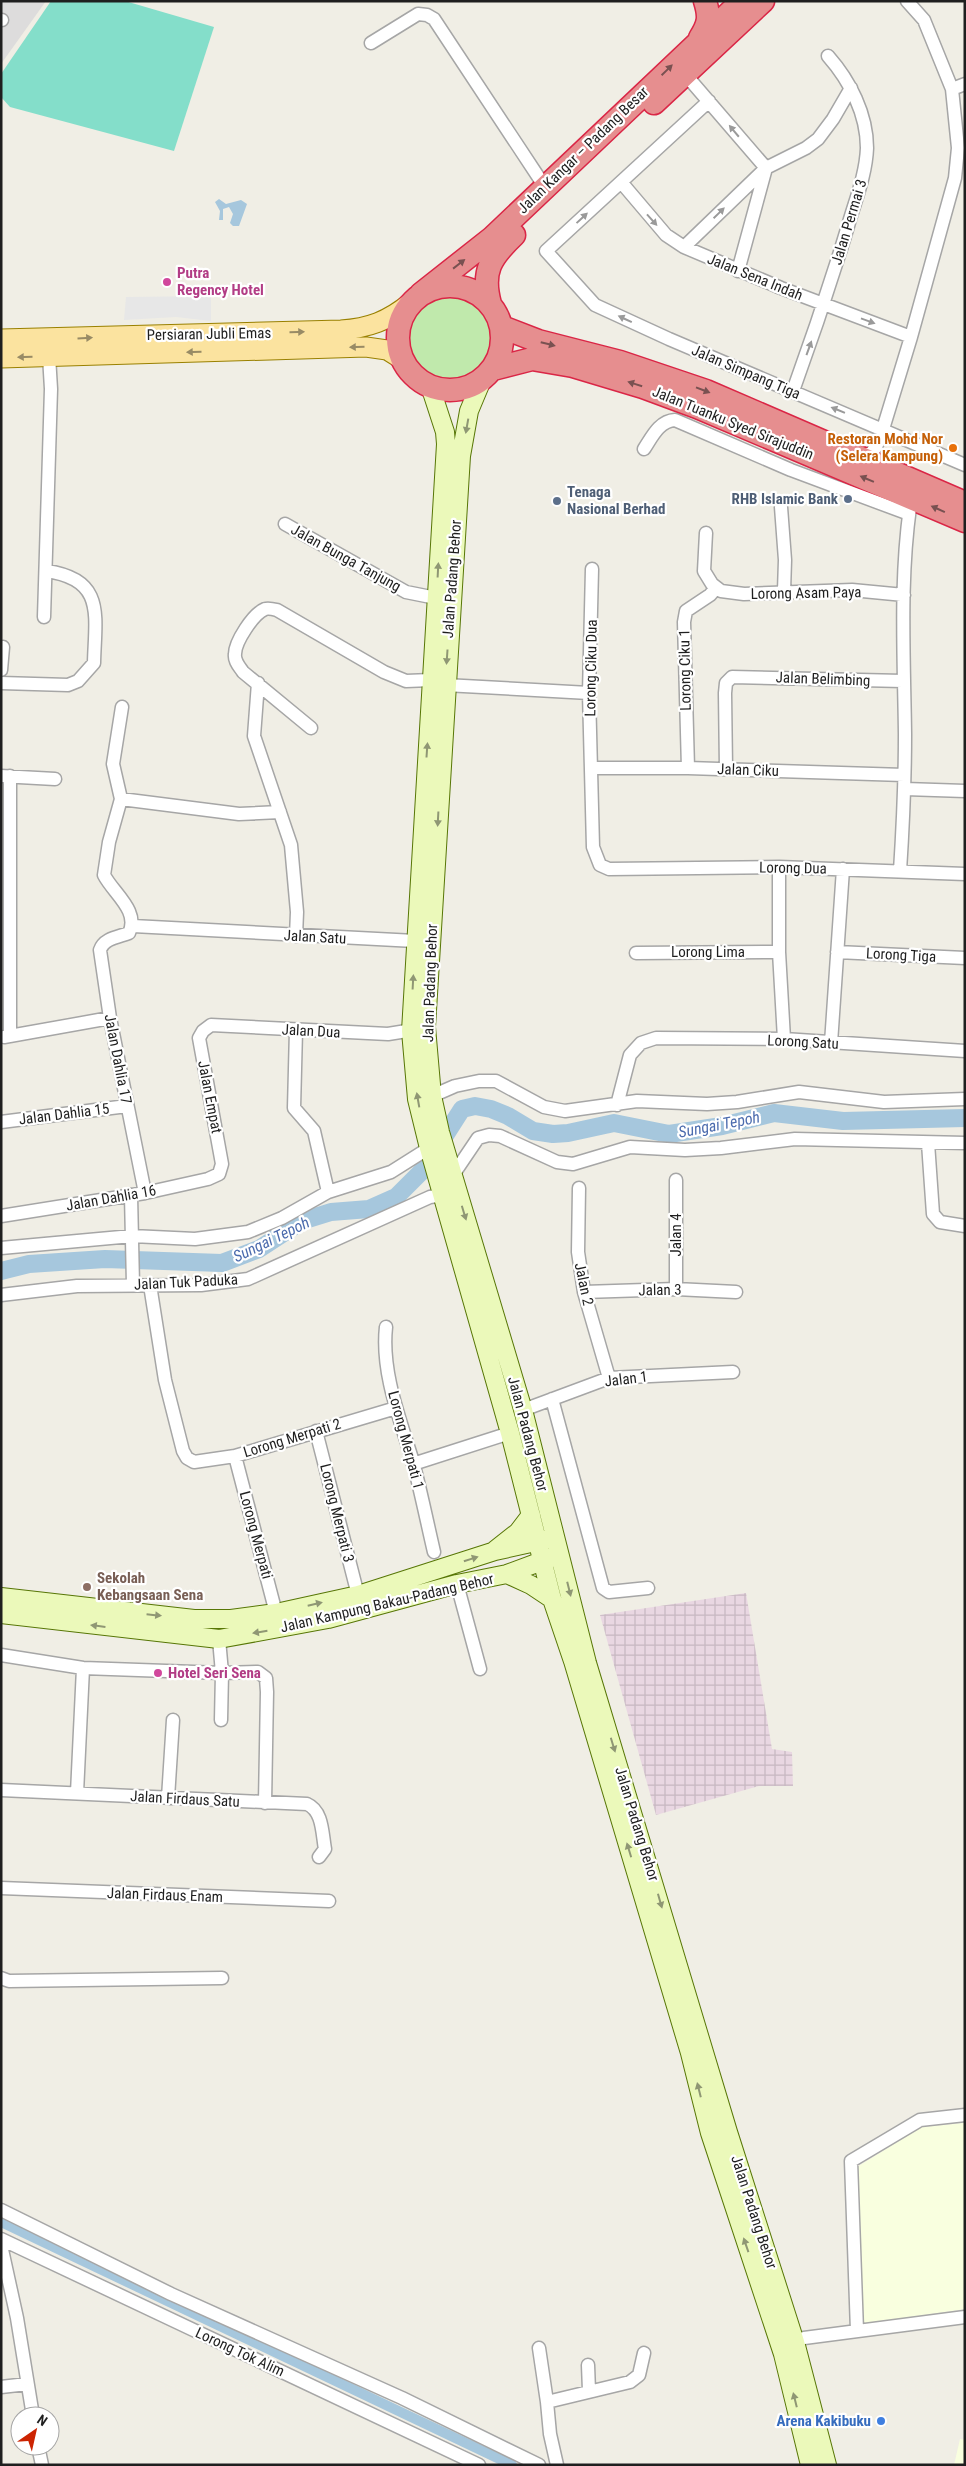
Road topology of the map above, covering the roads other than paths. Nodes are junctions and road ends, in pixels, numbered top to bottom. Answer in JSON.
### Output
{"nodes":[{"id":1,"x":704,"y":1,"type":"edge"},
{"id":2,"x":742,"y":1,"type":"edge"},
{"id":3,"x":763,"y":1,"type":"edge"},
{"id":4,"x":907,"y":1,"type":"edge"},
{"id":5,"x":734,"y":28,"type":"junction"},
{"id":6,"x":699,"y":39,"type":"junction"},
{"id":7,"x":371,"y":43,"type":"dead end"},
{"id":8,"x":828,"y":56,"type":"dead end"},
{"id":9,"x":685,"y":74,"type":"junction"},
{"id":10,"x":965,"y":84,"type":"edge"},
{"id":11,"x":851,"y":88,"type":"junction"},
{"id":12,"x":952,"y":89,"type":"junction"},
{"id":13,"x":708,"y":101,"type":"junction"},
{"id":14,"x":766,"y":168,"type":"junction"},
{"id":15,"x":960,"y":178,"type":"edge"},
{"id":16,"x":621,"y":182,"type":"junction"},
{"id":17,"x":545,"y":187,"type":"junction"},
{"id":18,"x":684,"y":247,"type":"junction"},
{"id":19,"x":738,"y":271,"type":"junction"},
{"id":20,"x":416,"y":298,"type":"junction"},
{"id":21,"x":490,"y":304,"type":"junction"},
{"id":22,"x":824,"y":305,"type":"junction"},
{"id":23,"x":502,"y":327,"type":"junction"},
{"id":24,"x":911,"y":337,"type":"junction"},
{"id":25,"x":1,"y":339,"type":"edge"},
{"id":26,"x":109,"y":345,"type":"junction"},
{"id":27,"x":49,"y":356,"type":"junction"},
{"id":28,"x":1,"y":358,"type":"edge"},
{"id":29,"x":403,"y":360,"type":"junction"},
{"id":30,"x":488,"y":374,"type":"junction"},
{"id":31,"x":430,"y":386,"type":"junction"},
{"id":32,"x":793,"y":391,"type":"junction"},
{"id":33,"x":883,"y":428,"type":"junction"},
{"id":34,"x":759,"y":444,"type":"junction"},
{"id":35,"x":644,"y":449,"type":"dead end"},
{"id":36,"x":861,"y":458,"type":"junction"},
{"id":37,"x":965,"y":465,"type":"edge"},
{"id":38,"x":912,"y":498,"type":"junction"},
{"id":39,"x":965,"y":504,"type":"edge"},
{"id":40,"x":781,"y":507,"type":"dead end"},
{"id":41,"x":965,"y":521,"type":"edge"},
{"id":42,"x":285,"y":524,"type":"dead end"},
{"id":43,"x":706,"y":533,"type":"dead end"},
{"id":44,"x":592,"y":569,"type":"dead end"},
{"id":45,"x":46,"y":571,"type":"junction"},
{"id":46,"x":714,"y":586,"type":"junction"},
{"id":47,"x":784,"y":591,"type":"junction"},
{"id":48,"x":904,"y":595,"type":"junction"},
{"id":49,"x":436,"y":598,"type":"junction"},
{"id":50,"x":44,"y":617,"type":"dead end"},
{"id":51,"x":3,"y":647,"type":"dead end"},
{"id":52,"x":1,"y":670,"type":"edge"},
{"id":53,"x":903,"y":681,"type":"junction"},
{"id":54,"x":258,"y":682,"type":"junction"},
{"id":55,"x":438,"y":682,"type":"junction"},
{"id":56,"x":1,"y":683,"type":"edge"},
{"id":57,"x":589,"y":693,"type":"junction"},
{"id":58,"x":122,"y":707,"type":"dead end"},
{"id":59,"x":312,"y":728,"type":"dead end"},
{"id":60,"x":592,"y":768,"type":"junction"},
{"id":61,"x":688,"y":768,"type":"junction"},
{"id":62,"x":726,"y":769,"type":"junction"},
{"id":63,"x":904,"y":775,"type":"junction"},
{"id":64,"x":6,"y":776,"type":"edge"},
{"id":65,"x":55,"y":779,"type":"dead end"},
{"id":66,"x":905,"y":789,"type":"junction"},
{"id":67,"x":965,"y":791,"type":"edge"},
{"id":68,"x":121,"y":799,"type":"junction"},
{"id":69,"x":280,"y":812,"type":"junction"},
{"id":70,"x":779,"y":867,"type":"junction"},
{"id":71,"x":622,"y":869,"type":"joint"},
{"id":72,"x":843,"y":869,"type":"junction"},
{"id":73,"x":900,"y":871,"type":"junction"},
{"id":74,"x":965,"y":874,"type":"edge"},
{"id":75,"x":133,"y":926,"type":"junction"},
{"id":76,"x":296,"y":936,"type":"junction"},
{"id":77,"x":416,"y":942,"type":"junction"},
{"id":78,"x":780,"y":952,"type":"junction"},
{"id":79,"x":837,"y":952,"type":"junction"},
{"id":80,"x":636,"y":953,"type":"dead end"},
{"id":81,"x":965,"y":958,"type":"edge"},
{"id":82,"x":110,"y":1018,"type":"junction"},
{"id":83,"x":211,"y":1025,"type":"joint"},
{"id":84,"x":418,"y":1029,"type":"junction"},
{"id":85,"x":296,"y":1030,"type":"junction"},
{"id":86,"x":6,"y":1036,"type":"edge"},
{"id":87,"x":784,"y":1039,"type":"junction"},
{"id":88,"x":831,"y":1043,"type":"junction"},
{"id":89,"x":965,"y":1051,"type":"edge"},
{"id":90,"x":432,"y":1096,"type":"junction"},
{"id":91,"x":965,"y":1099,"type":"edge"},
{"id":92,"x":617,"y":1105,"type":"junction"},
{"id":93,"x":127,"y":1106,"type":"junction"},
{"id":94,"x":1,"y":1122,"type":"edge"},
{"id":95,"x":928,"y":1143,"type":"junction"},
{"id":96,"x":965,"y":1144,"type":"edge"},
{"id":97,"x":429,"y":1148,"type":"junction"},
{"id":98,"x":219,"y":1174,"type":"joint"},
{"id":99,"x":676,"y":1180,"type":"dead end"},
{"id":100,"x":447,"y":1181,"type":"junction"},
{"id":101,"x":579,"y":1188,"type":"dead end"},
{"id":102,"x":328,"y":1192,"type":"junction"},
{"id":103,"x":145,"y":1193,"type":"junction"},
{"id":104,"x":131,"y":1194,"type":"junction"},
{"id":105,"x":1,"y":1216,"type":"edge"},
{"id":106,"x":965,"y":1226,"type":"edge"},
{"id":107,"x":132,"y":1236,"type":"junction"},
{"id":108,"x":1,"y":1248,"type":"edge"},
{"id":109,"x":133,"y":1280,"type":"junction"},
{"id":110,"x":150,"y":1285,"type":"junction"},
{"id":111,"x":676,"y":1289,"type":"junction"},
{"id":112,"x":584,"y":1292,"type":"junction"},
{"id":113,"x":736,"y":1292,"type":"dead end"},
{"id":114,"x":1,"y":1295,"type":"edge"},
{"id":115,"x":386,"y":1327,"type":"dead end"},
{"id":116,"x":734,"y":1372,"type":"dead end"},
{"id":117,"x":609,"y":1378,"type":"junction"},
{"id":118,"x":552,"y":1399,"type":"junction"},
{"id":119,"x":396,"y":1408,"type":"junction"},
{"id":120,"x":523,"y":1410,"type":"junction"},
{"id":121,"x":316,"y":1431,"type":"junction"},
{"id":122,"x":510,"y":1433,"type":"junction"},
{"id":123,"x":235,"y":1456,"type":"junction"},
{"id":124,"x":413,"y":1464,"type":"junction"},
{"id":125,"x":531,"y":1515,"type":"junction"},
{"id":126,"x":555,"y":1537,"type":"junction"},
{"id":127,"x":538,"y":1542,"type":"junction"},
{"id":128,"x":495,"y":1551,"type":"junction"},
{"id":129,"x":434,"y":1552,"type":"dead end"},
{"id":130,"x":561,"y":1555,"type":"junction"},
{"id":131,"x":543,"y":1561,"type":"junction"},
{"id":132,"x":507,"y":1574,"type":"junction"},
{"id":133,"x":457,"y":1584,"type":"junction"},
{"id":134,"x":648,"y":1588,"type":"dead end"},
{"id":135,"x":358,"y":1595,"type":"junction"},
{"id":136,"x":1,"y":1597,"type":"edge"},
{"id":137,"x":552,"y":1599,"type":"junction"},
{"id":138,"x":276,"y":1613,"type":"junction"},
{"id":139,"x":1,"y":1614,"type":"edge"},
{"id":140,"x":219,"y":1639,"type":"junction"},
{"id":141,"x":1,"y":1655,"type":"edge"},
{"id":142,"x":83,"y":1668,"type":"junction"},
{"id":143,"x":480,"y":1669,"type":"dead end"},
{"id":144,"x":222,"y":1673,"type":"junction"},
{"id":145,"x":173,"y":1720,"type":"dead end"},
{"id":146,"x":221,"y":1720,"type":"dead end"},
{"id":147,"x":1,"y":1790,"type":"edge"},
{"id":148,"x":77,"y":1793,"type":"junction"},
{"id":149,"x":168,"y":1798,"type":"junction"},
{"id":150,"x":265,"y":1802,"type":"junction"},
{"id":151,"x":319,"y":1857,"type":"dead end"},
{"id":152,"x":1,"y":1888,"type":"edge"},
{"id":153,"x":329,"y":1901,"type":"dead end"},
{"id":154,"x":1,"y":1978,"type":"edge"},
{"id":155,"x":222,"y":1978,"type":"dead end"},
{"id":156,"x":965,"y":2115,"type":"edge"},
{"id":157,"x":1,"y":2210,"type":"edge"},
{"id":158,"x":1,"y":2239,"type":"edge"},
{"id":159,"x":1,"y":2245,"type":"edge"},
{"id":160,"x":965,"y":2317,"type":"edge"},
{"id":161,"x":858,"y":2331,"type":"junction"},
{"id":162,"x":539,"y":2348,"type":"dead end"},
{"id":163,"x":789,"y":2348,"type":"junction"},
{"id":164,"x":644,"y":2352,"type":"dead end"},
{"id":165,"x":588,"y":2365,"type":"dead end"},
{"id":166,"x":27,"y":2384,"type":"junction"},
{"id":167,"x":1,"y":2387,"type":"edge"},
{"id":168,"x":589,"y":2391,"type":"junction"},
{"id":169,"x":547,"y":2402,"type":"junction"},
{"id":170,"x":31,"y":2406,"type":"edge"},
{"id":171,"x":479,"y":2465,"type":"edge"},
{"id":172,"x":539,"y":2465,"type":"edge"},
{"id":173,"x":557,"y":2465,"type":"edge"},
{"id":174,"x":810,"y":2465,"type":"edge"},
{"id":175,"x":827,"y":2465,"type":"edge"}],
"edges":[{"from":1,"to":6,"type":"highway"},
{"from":2,"to":5,"type":"highway"},
{"from":2,"to":6,"type":"highway","name":"Jalan Kangar – Padang Besar"},
{"from":3,"to":5,"type":"highway","name":"Jalan Kangar – Padang Besar"},
{"from":4,"to":12,"type":"street"},
{"from":5,"to":9,"type":"highway","name":"Jalan Kangar – Padang Besar"},
{"from":17,"to":6,"type":"highway","name":"Jalan Kangar – Padang Besar","one_way":true},
{"from":7,"to":17,"type":"street"},
{"from":8,"to":11,"type":"street","name":"Jalan Permai 3"},
{"from":9,"to":13,"type":"street"},
{"from":9,"to":21,"type":"highway","name":"Jalan Kangar – Padang Besar"},
{"from":10,"to":12,"type":"street"},
{"from":11,"to":14,"type":"street"},
{"from":11,"to":22,"type":"street","name":"Jalan Permai 3"},
{"from":12,"to":15,"type":"street"},
{"from":14,"to":13,"type":"street","one_way":true},
{"from":13,"to":16,"type":"street"},
{"from":18,"to":14,"type":"street","one_way":true},
{"from":14,"to":19,"type":"street"},
{"from":15,"to":24,"type":"street"},
{"from":16,"to":18,"type":"street","name":"Jalan Sena Indah","one_way":true},
{"from":32,"to":16,"type":"street","name":"Jalan Simpang Tiga","one_way":true},
{"from":20,"to":17,"type":"highway","name":"Jalan Kangar – Padang Besar","one_way":true},
{"from":18,"to":19,"type":"street","name":"Jalan Sena Indah"},
{"from":19,"to":22,"type":"street","name":"Jalan Sena Indah"},
{"from":20,"to":21,"type":"highway"},
{"from":26,"to":20,"type":"main road","name":"Persiaran Jubli Emas","one_way":true},
{"from":20,"to":29,"type":"highway"},
{"from":21,"to":23,"type":"highway"},
{"from":22,"to":24,"type":"street","name":"Jalan Sena Indah","one_way":true},
{"from":32,"to":22,"type":"street","name":"Jalan Permai 3","one_way":true},
{"from":23,"to":30,"type":"highway"},
{"from":23,"to":36,"type":"highway","name":"Jalan Tuanku Syed Sirajuddin","one_way":true},
{"from":24,"to":33,"type":"street"},
{"from":25,"to":26,"type":"main road","name":"Persiaran Jubli Emas","one_way":true},
{"from":26,"to":27,"type":"main road","name":"Persiaran Jubli Emas"},
{"from":29,"to":26,"type":"main road","name":"Persiaran Jubli Emas","one_way":true},
{"from":27,"to":28,"type":"main road","name":"Persiaran Jubli Emas","one_way":true},
{"from":27,"to":45,"type":"street"},
{"from":29,"to":31,"type":"highway"},
{"from":30,"to":31,"type":"highway"},
{"from":34,"to":30,"type":"highway","name":"Jalan Tuanku Syed Sirajuddin","one_way":true},
{"from":30,"to":55,"type":"main road","name":"Jalan Padang Behor","one_way":true},
{"from":49,"to":31,"type":"main road","name":"Jalan Padang Behor","one_way":true},
{"from":33,"to":32,"type":"street","name":"Jalan Simpang Tiga","one_way":true},
{"from":33,"to":36,"type":"street"},
{"from":33,"to":37,"type":"street","name":"Jalan Simpang Tiga"},
{"from":34,"to":35,"type":"street"},
{"from":34,"to":38,"type":"highway","name":"Jalan Tuanku Syed Sirajuddin"},
{"from":36,"to":38,"type":"highway","name":"Jalan Tuanku Syed Sirajuddin"},
{"from":38,"to":39,"type":"highway","name":"Jalan Tuanku Syed Sirajuddin"},
{"from":41,"to":38,"type":"highway","name":"Jalan Tuanku Syed Sirajuddin","one_way":true},
{"from":38,"to":48,"type":"street"},
{"from":40,"to":47,"type":"street"},
{"from":42,"to":49,"type":"street","name":"Jalan Bunga Tanjung"},
{"from":43,"to":46,"type":"street"},
{"from":44,"to":57,"type":"street","name":"Lorong Ciku Dua"},
{"from":45,"to":50,"type":"street"},
{"from":45,"to":56,"type":"street"},
{"from":46,"to":47,"type":"street","name":"Lorong Asam Paya"},
{"from":46,"to":61,"type":"street","name":"Lorong Ciku 1"},
{"from":47,"to":48,"type":"street","name":"Lorong Asam Paya"},
{"from":48,"to":53,"type":"street"},
{"from":49,"to":55,"type":"main road","name":"Jalan Padang Behor"},
{"from":51,"to":52,"type":"street"},
{"from":53,"to":62,"type":"street","name":"Jalan Belimbing"},
{"from":53,"to":63,"type":"street"},
{"from":54,"to":55,"type":"street"},
{"from":54,"to":59,"type":"street"},
{"from":54,"to":69,"type":"street"},
{"from":55,"to":57,"type":"street"},
{"from":77,"to":55,"type":"main road","name":"Jalan Padang Behor","one_way":true},
{"from":55,"to":84,"type":"main road","name":"Jalan Padang Behor","one_way":true},
{"from":57,"to":60,"type":"street","name":"Lorong Ciku Dua"},
{"from":58,"to":68,"type":"street"},
{"from":60,"to":61,"type":"street","name":"Jalan Ciku"},
{"from":60,"to":71,"type":"street","name":"Lorong Ciku Dua"},
{"from":61,"to":62,"type":"street","name":"Jalan Ciku"},
{"from":62,"to":63,"type":"street","name":"Jalan Ciku"},
{"from":63,"to":66,"type":"street"},
{"from":64,"to":65,"type":"street"},
{"from":64,"to":86,"type":"street"},
{"from":66,"to":67,"type":"street"},
{"from":66,"to":73,"type":"street"},
{"from":68,"to":69,"type":"street"},
{"from":68,"to":75,"type":"street"},
{"from":69,"to":76,"type":"street"},
{"from":70,"to":71,"type":"street","name":"Lorong Dua"},
{"from":70,"to":72,"type":"street","name":"Lorong Dua"},
{"from":70,"to":78,"type":"street"},
{"from":72,"to":73,"type":"street","name":"Lorong Dua"},
{"from":72,"to":79,"type":"street"},
{"from":73,"to":74,"type":"street","name":"Lorong Dua"},
{"from":75,"to":76,"type":"street","name":"Jalan Satu"},
{"from":75,"to":82,"type":"street","name":"Jalan Dahlia 17"},
{"from":76,"to":77,"type":"street","name":"Jalan Satu"},
{"from":84,"to":77,"type":"main road","name":"Jalan Padang Behor","one_way":true},
{"from":78,"to":80,"type":"street","name":"Lorong Lima"},
{"from":78,"to":87,"type":"street"},
{"from":79,"to":81,"type":"street","name":"Lorong Tiga"},
{"from":79,"to":88,"type":"street"},
{"from":82,"to":86,"type":"street"},
{"from":82,"to":93,"type":"street","name":"Jalan Dahlia 17"},
{"from":83,"to":85,"type":"street","name":"Jalan Dua"},
{"from":83,"to":98,"type":"street","name":"Jalan Empat"},
{"from":84,"to":85,"type":"street","name":"Jalan Dua"},
{"from":84,"to":90,"type":"main road","name":"Jalan Padang Behor"},
{"from":97,"to":84,"type":"main road","name":"Jalan Padang Behor","one_way":true},
{"from":85,"to":102,"type":"street"},
{"from":87,"to":88,"type":"street","name":"Lorong Satu"},
{"from":87,"to":92,"type":"street","name":"Lorong Satu"},
{"from":88,"to":89,"type":"street","name":"Lorong Satu"},
{"from":90,"to":92,"type":"street"},
{"from":90,"to":100,"type":"main road","name":"Jalan Padang Behor"},
{"from":91,"to":92,"type":"street"},
{"from":93,"to":94,"type":"street","name":"Jalan Dahlia 15"},
{"from":93,"to":103,"type":"street","name":"Jalan Dahlia 17"},
{"from":95,"to":96,"type":"street"},
{"from":95,"to":100,"type":"street"},
{"from":95,"to":106,"type":"street"},
{"from":97,"to":100,"type":"main road","name":"Jalan Padang Behor"},
{"from":97,"to":102,"type":"street"},
{"from":98,"to":103,"type":"street","name":"Jalan Dahlia 16"},
{"from":99,"to":111,"type":"street","name":"Jalan 4"},
{"from":100,"to":110,"type":"street","name":"Jalan Tuk Paduka"},
{"from":100,"to":120,"type":"main road","name":"Jalan Padang Behor","one_way":true},
{"from":100,"to":122,"type":"main road","name":"Jalan Padang Behor"},
{"from":101,"to":112,"type":"street","name":"Jalan 2"},
{"from":102,"to":107,"type":"street"},
{"from":103,"to":104,"type":"street","name":"Jalan Dahlia 16"},
{"from":104,"to":105,"type":"street","name":"Jalan Dahlia 16"},
{"from":104,"to":107,"type":"street"},
{"from":107,"to":108,"type":"street"},
{"from":107,"to":109,"type":"street"},
{"from":109,"to":110,"type":"street","name":"Jalan Tuk Paduka"},
{"from":109,"to":114,"type":"street","name":"Jalan Tuk Paduka"},
{"from":110,"to":123,"type":"street","name":"Lorong Merpati 2"},
{"from":111,"to":112,"type":"street","name":"Jalan 3"},
{"from":111,"to":113,"type":"street","name":"Jalan 3"},
{"from":112,"to":117,"type":"street","name":"Jalan 2"},
{"from":115,"to":119,"type":"street","name":"Lorong Merpati 1"},
{"from":116,"to":117,"type":"street","name":"Jalan 1"},
{"from":117,"to":118,"type":"street","name":"Jalan 1"},
{"from":118,"to":120,"type":"street","name":"Jalan 1"},
{"from":118,"to":134,"type":"street"},
{"from":119,"to":121,"type":"street","name":"Lorong Merpati 2"},
{"from":119,"to":124,"type":"street","name":"Lorong Merpati 1"},
{"from":120,"to":126,"type":"main road","name":"Jalan Padang Behor"},
{"from":121,"to":123,"type":"street","name":"Lorong Merpati 2"},
{"from":121,"to":135,"type":"street","name":"Lorong Merpati 3"},
{"from":122,"to":124,"type":"street"},
{"from":122,"to":125,"type":"main road","name":"Jalan Padang Behor"},
{"from":123,"to":138,"type":"street","name":"Lorong Merpati"},
{"from":124,"to":129,"type":"street","name":"Lorong Merpati 1"},
{"from":125,"to":127,"type":"main road","name":"Jalan Padang Behor"},
{"from":125,"to":128,"type":"main road"},
{"from":126,"to":127,"type":"main road","name":"Jalan Kampung Bakau-Padang Behor"},
{"from":126,"to":130,"type":"main road","name":"Jalan Padang Behor"},
{"from":127,"to":128,"type":"main road","name":"Jalan Kampung Bakau-Padang Behor"},
{"from":127,"to":131,"type":"main road","name":"Jalan Padang Behor"},
{"from":135,"to":128,"type":"main road","name":"Jalan Kampung Bakau-Padang Behor","one_way":true},
{"from":130,"to":131,"type":"main road","name":"Jalan Kampung Bakau-Padang Behor"},
{"from":130,"to":163,"type":"main road","name":"Jalan Padang Behor","one_way":true},
{"from":131,"to":132,"type":"main road","name":"Jalan Kampung Bakau-Padang Behor"},
{"from":131,"to":137,"type":"main road","name":"Jalan Padang Behor"},
{"from":132,"to":133,"type":"main road","name":"Jalan Kampung Bakau-Padang Behor"},
{"from":132,"to":137,"type":"main road"},
{"from":133,"to":140,"type":"main road","name":"Jalan Kampung Bakau-Padang Behor","one_way":true},
{"from":133,"to":143,"type":"street"},
{"from":138,"to":135,"type":"main road","name":"Jalan Kampung Bakau-Padang Behor","one_way":true},
{"from":136,"to":138,"type":"main road","name":"Jalan Kampung Bakau-Padang Behor","one_way":true},
{"from":163,"to":137,"type":"main road","name":"Jalan Padang Behor","one_way":true},
{"from":140,"to":139,"type":"main road","name":"Jalan Kampung Bakau-Padang Behor","one_way":true},
{"from":140,"to":144,"type":"street"},
{"from":141,"to":142,"type":"street"},
{"from":142,"to":144,"type":"street"},
{"from":142,"to":148,"type":"street"},
{"from":144,"to":146,"type":"street"},
{"from":144,"to":150,"type":"street"},
{"from":145,"to":149,"type":"street"},
{"from":147,"to":148,"type":"street","name":"Jalan Firdaus Satu"},
{"from":148,"to":149,"type":"street","name":"Jalan Firdaus Satu"},
{"from":149,"to":150,"type":"street","name":"Jalan Firdaus Satu"},
{"from":150,"to":151,"type":"street","name":"Jalan Firdaus Satu"},
{"from":152,"to":153,"type":"street","name":"Jalan Firdaus Enam"},
{"from":154,"to":155,"type":"street"},
{"from":156,"to":161,"type":"street"},
{"from":157,"to":172,"type":"street"},
{"from":158,"to":171,"type":"street","name":"Lorong Tok Alim"},
{"from":159,"to":166,"type":"street"},
{"from":160,"to":161,"type":"street"},
{"from":161,"to":163,"type":"street"},
{"from":162,"to":169,"type":"street"},
{"from":174,"to":163,"type":"main road","name":"Jalan Padang Behor","one_way":true},
{"from":163,"to":175,"type":"main road","name":"Jalan Padang Behor"},
{"from":164,"to":168,"type":"street"},
{"from":165,"to":168,"type":"street"},
{"from":166,"to":167,"type":"street"},
{"from":166,"to":170,"type":"street"},
{"from":168,"to":169,"type":"street"},
{"from":169,"to":173,"type":"street"}]}
